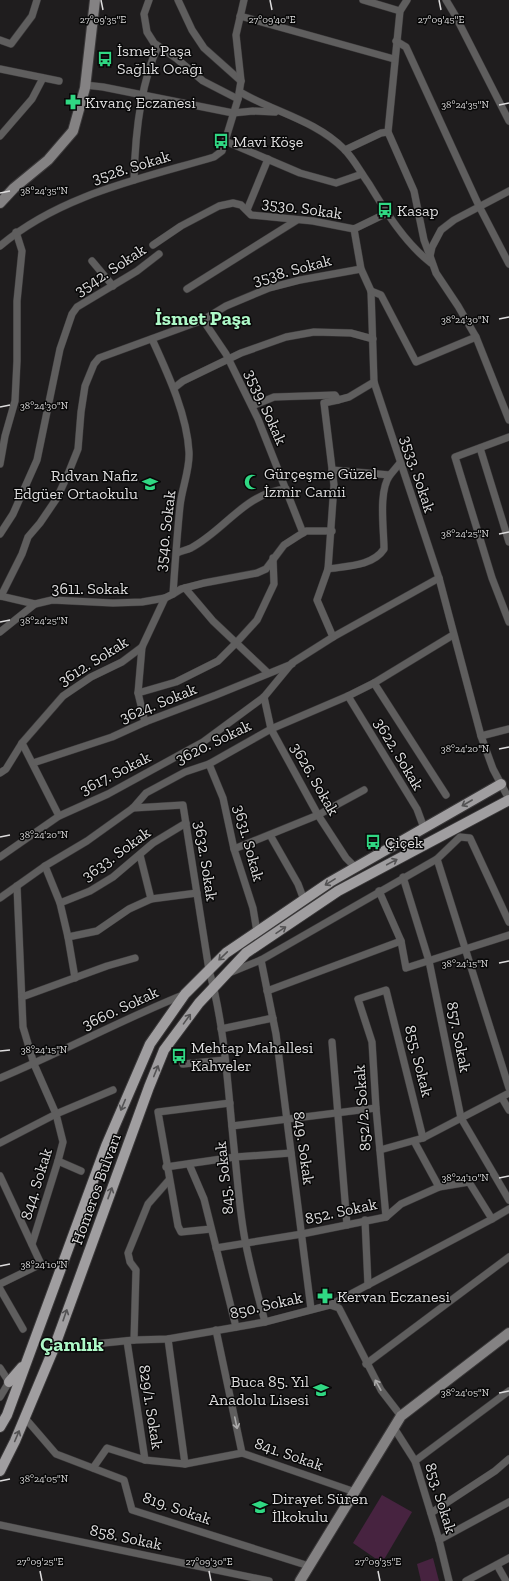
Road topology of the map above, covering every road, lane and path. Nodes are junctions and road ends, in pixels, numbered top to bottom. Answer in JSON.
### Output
{"nodes":[{"id":1,"x":37,"y":0,"type":"edge"},
{"id":2,"x":95,"y":0,"type":"edge"},
{"id":3,"x":149,"y":0,"type":"edge"},
{"id":4,"x":178,"y":0,"type":"edge"},
{"id":5,"x":244,"y":0,"type":"edge"},
{"id":6,"x":362,"y":0,"type":"edge"},
{"id":7,"x":406,"y":0,"type":"edge"},
{"id":8,"x":446,"y":0,"type":"edge"},
{"id":9,"x":400,"y":11,"type":"junction"},
{"id":10,"x":240,"y":16,"type":"junction"},
{"id":11,"x":0,"y":40,"type":"edge"},
{"id":12,"x":396,"y":41,"type":"junction"},
{"id":13,"x":158,"y":46,"type":"junction"},
{"id":14,"x":394,"y":59,"type":"junction"},
{"id":15,"x":0,"y":69,"type":"edge"},
{"id":16,"x":43,"y":78,"type":"junction"},
{"id":17,"x":241,"y":81,"type":"junction"},
{"id":18,"x":59,"y":82,"type":"dead end"},
{"id":19,"x":85,"y":85,"type":"junction"},
{"id":20,"x":143,"y":95,"type":"junction"},
{"id":21,"x":239,"y":96,"type":"junction"},
{"id":22,"x":283,"y":112,"type":"junction"},
{"id":23,"x":233,"y":113,"type":"junction"},
{"id":24,"x":509,"y":121,"type":"edge"},
{"id":25,"x":388,"y":132,"type":"junction"},
{"id":26,"x":0,"y":136,"type":"edge"},
{"id":27,"x":225,"y":141,"type":"junction"},
{"id":28,"x":345,"y":150,"type":"junction"},
{"id":29,"x":268,"y":159,"type":"junction"},
{"id":30,"x":362,"y":174,"type":"junction"},
{"id":31,"x":134,"y":180,"type":"junction"},
{"id":32,"x":509,"y":191,"type":"edge"},
{"id":33,"x":0,"y":203,"type":"edge"},
{"id":34,"x":479,"y":206,"type":"junction"},
{"id":35,"x":247,"y":210,"type":"junction"},
{"id":36,"x":387,"y":212,"type":"junction"},
{"id":37,"x":297,"y":220,"type":"junction"},
{"id":38,"x":354,"y":229,"type":"junction"},
{"id":39,"x":16,"y":232,"type":"junction"},
{"id":40,"x":153,"y":245,"type":"dead end"},
{"id":41,"x":0,"y":246,"type":"edge"},
{"id":42,"x":159,"y":254,"type":"dead end"},
{"id":43,"x":430,"y":260,"type":"junction"},
{"id":44,"x":92,"y":261,"type":"dead end"},
{"id":45,"x":509,"y":264,"type":"edge"},
{"id":46,"x":361,"y":269,"type":"junction"},
{"id":47,"x":113,"y":286,"type":"junction"},
{"id":48,"x":186,"y":289,"type":"dead end"},
{"id":49,"x":371,"y":291,"type":"junction"},
{"id":50,"x":203,"y":320,"type":"junction"},
{"id":51,"x":476,"y":337,"type":"junction"},
{"id":52,"x":152,"y":339,"type":"junction"},
{"id":53,"x":373,"y":339,"type":"junction"},
{"id":54,"x":229,"y":359,"type":"junction"},
{"id":55,"x":374,"y":382,"type":"junction"},
{"id":56,"x":174,"y":388,"type":"junction"},
{"id":57,"x":338,"y":400,"type":"junction"},
{"id":58,"x":252,"y":406,"type":"junction"},
{"id":59,"x":509,"y":420,"type":"edge"},
{"id":60,"x":509,"y":437,"type":"edge"},
{"id":61,"x":480,"y":448,"type":"junction"},
{"id":62,"x":400,"y":463,"type":"junction"},
{"id":63,"x":0,"y":464,"type":"edge"},
{"id":64,"x":332,"y":470,"type":"junction"},
{"id":65,"x":390,"y":475,"type":"junction"},
{"id":66,"x":286,"y":489,"type":"junction"},
{"id":67,"x":332,"y":531,"type":"junction"},
{"id":68,"x":302,"y":533,"type":"junction"},
{"id":69,"x":0,"y":534,"type":"edge"},
{"id":70,"x":509,"y":542,"type":"edge"},
{"id":71,"x":177,"y":553,"type":"junction"},
{"id":72,"x":273,"y":558,"type":"junction"},
{"id":73,"x":328,"y":569,"type":"junction"},
{"id":74,"x":439,"y":578,"type":"junction"},
{"id":75,"x":185,"y":588,"type":"junction"},
{"id":76,"x":173,"y":594,"type":"junction"},
{"id":77,"x":0,"y":596,"type":"edge"},
{"id":78,"x":165,"y":598,"type":"junction"},
{"id":79,"x":35,"y":604,"type":"junction"},
{"id":80,"x":509,"y":622,"type":"edge"},
{"id":81,"x":0,"y":632,"type":"edge"},
{"id":82,"x":453,"y":635,"type":"junction"},
{"id":83,"x":333,"y":637,"type":"junction"},
{"id":84,"x":236,"y":643,"type":"junction"},
{"id":85,"x":142,"y":647,"type":"junction"},
{"id":86,"x":292,"y":664,"type":"junction"},
{"id":87,"x":268,"y":673,"type":"junction"},
{"id":88,"x":374,"y":683,"type":"junction"},
{"id":89,"x":138,"y":693,"type":"junction"},
{"id":90,"x":348,"y":696,"type":"junction"},
{"id":91,"x":264,"y":697,"type":"junction"},
{"id":92,"x":145,"y":722,"type":"junction"},
{"id":93,"x":270,"y":729,"type":"junction"},
{"id":94,"x":509,"y":729,"type":"edge"},
{"id":95,"x":480,"y":736,"type":"junction"},
{"id":96,"x":22,"y":743,"type":"junction"},
{"id":97,"x":33,"y":764,"type":"junction"},
{"id":98,"x":209,"y":764,"type":"junction"},
{"id":99,"x":0,"y":772,"type":"edge"},
{"id":100,"x":501,"y":784,"type":"junction"},
{"id":101,"x":364,"y":790,"type":"dead end"},
{"id":102,"x":446,"y":795,"type":"dead end"},
{"id":103,"x":509,"y":799,"type":"edge"},
{"id":104,"x":133,"y":808,"type":"junction"},
{"id":105,"x":318,"y":815,"type":"junction"},
{"id":106,"x":59,"y":816,"type":"junction"},
{"id":107,"x":186,"y":823,"type":"junction"},
{"id":108,"x":424,"y":828,"type":"junction"},
{"id":109,"x":270,"y":835,"type":"junction"},
{"id":110,"x":234,"y":849,"type":"junction"},
{"id":111,"x":140,"y":855,"type":"junction"},
{"id":112,"x":0,"y":857,"type":"edge"},
{"id":113,"x":436,"y":859,"type":"junction"},
{"id":114,"x":46,"y":866,"type":"junction"},
{"id":115,"x":355,"y":867,"type":"junction"},
{"id":116,"x":403,"y":877,"type":"junction"},
{"id":117,"x":17,"y":886,"type":"junction"},
{"id":118,"x":379,"y":891,"type":"junction"},
{"id":119,"x":197,"y":893,"type":"junction"},
{"id":120,"x":0,"y":898,"type":"edge"},
{"id":121,"x":151,"y":899,"type":"junction"},
{"id":122,"x":304,"y":900,"type":"junction"},
{"id":123,"x":60,"y":903,"type":"junction"},
{"id":124,"x":509,"y":922,"type":"edge"},
{"id":125,"x":257,"y":932,"type":"junction"},
{"id":126,"x":509,"y":935,"type":"edge"},
{"id":127,"x":68,"y":937,"type":"junction"},
{"id":128,"x":401,"y":941,"type":"junction"},
{"id":129,"x":466,"y":949,"type":"junction"},
{"id":130,"x":135,"y":958,"type":"dead end"},
{"id":131,"x":261,"y":960,"type":"junction"},
{"id":132,"x":429,"y":961,"type":"junction"},
{"id":133,"x":209,"y":970,"type":"junction"},
{"id":134,"x":225,"y":975,"type":"junction"},
{"id":135,"x":75,"y":978,"type":"junction"},
{"id":136,"x":214,"y":987,"type":"junction"},
{"id":137,"x":267,"y":991,"type":"junction"},
{"id":138,"x":185,"y":994,"type":"junction"},
{"id":139,"x":22,"y":997,"type":"junction"},
{"id":140,"x":358,"y":999,"type":"joint"},
{"id":141,"x":272,"y":1018,"type":"junction"},
{"id":142,"x":221,"y":1029,"type":"junction"},
{"id":143,"x":332,"y":1042,"type":"dead end"},
{"id":144,"x":225,"y":1060,"type":"junction"},
{"id":145,"x":34,"y":1064,"type":"junction"},
{"id":146,"x":183,"y":1064,"type":"dead end"},
{"id":147,"x":0,"y":1078,"type":"edge"},
{"id":148,"x":509,"y":1088,"type":"edge"},
{"id":149,"x":113,"y":1090,"type":"dead end"},
{"id":150,"x":509,"y":1093,"type":"edge"},
{"id":151,"x":502,"y":1098,"type":"junction"},
{"id":152,"x":230,"y":1103,"type":"junction"},
{"id":153,"x":376,"y":1108,"type":"junction"},
{"id":154,"x":509,"y":1110,"type":"edge"},
{"id":155,"x":338,"y":1113,"type":"junction"},
{"id":156,"x":56,"y":1114,"type":"junction"},
{"id":157,"x":461,"y":1118,"type":"junction"},
{"id":158,"x":286,"y":1119,"type":"junction"},
{"id":159,"x":232,"y":1126,"type":"junction"},
{"id":160,"x":423,"y":1138,"type":"junction"},
{"id":161,"x":414,"y":1141,"type":"junction"},
{"id":162,"x":0,"y":1143,"type":"edge"},
{"id":163,"x":380,"y":1150,"type":"junction"},
{"id":164,"x":291,"y":1154,"type":"junction"},
{"id":165,"x":235,"y":1157,"type":"junction"},
{"id":166,"x":58,"y":1161,"type":"junction"},
{"id":167,"x":189,"y":1164,"type":"junction"},
{"id":168,"x":166,"y":1167,"type":"junction"},
{"id":169,"x":81,"y":1171,"type":"dead end"},
{"id":170,"x":0,"y":1176,"type":"edge"},
{"id":171,"x":169,"y":1180,"type":"junction"},
{"id":172,"x":439,"y":1187,"type":"junction"},
{"id":173,"x":509,"y":1200,"type":"edge"},
{"id":174,"x":509,"y":1209,"type":"edge"},
{"id":175,"x":386,"y":1217,"type":"junction"},
{"id":176,"x":492,"y":1219,"type":"junction"},
{"id":177,"x":365,"y":1220,"type":"junction"},
{"id":178,"x":347,"y":1225,"type":"junction"},
{"id":179,"x":211,"y":1229,"type":"junction"},
{"id":180,"x":302,"y":1234,"type":"junction"},
{"id":181,"x":245,"y":1243,"type":"junction"},
{"id":182,"x":32,"y":1244,"type":"junction"},
{"id":183,"x":216,"y":1248,"type":"junction"},
{"id":184,"x":509,"y":1257,"type":"edge"},
{"id":185,"x":0,"y":1284,"type":"edge"},
{"id":186,"x":368,"y":1285,"type":"junction"},
{"id":187,"x":0,"y":1290,"type":"edge"},
{"id":188,"x":330,"y":1305,"type":"junction"},
{"id":189,"x":311,"y":1309,"type":"junction"},
{"id":190,"x":265,"y":1322,"type":"junction"},
{"id":191,"x":236,"y":1327,"type":"junction"},
{"id":192,"x":23,"y":1329,"type":"dead end"},
{"id":193,"x":216,"y":1330,"type":"junction"},
{"id":194,"x":509,"y":1333,"type":"edge"},
{"id":195,"x":168,"y":1339,"type":"junction"},
{"id":196,"x":130,"y":1341,"type":"junction"},
{"id":197,"x":54,"y":1348,"type":"junction"},
{"id":198,"x":27,"y":1361,"type":"junction"},
{"id":199,"x":366,"y":1364,"type":"junction"},
{"id":200,"x":0,"y":1368,"type":"edge"},
{"id":201,"x":9,"y":1382,"type":"junction"},
{"id":202,"x":509,"y":1391,"type":"edge"},
{"id":203,"x":0,"y":1397,"type":"edge"},
{"id":204,"x":402,"y":1416,"type":"junction"},
{"id":205,"x":25,"y":1418,"type":"junction"},
{"id":206,"x":0,"y":1427,"type":"edge"},
{"id":207,"x":394,"y":1428,"type":"junction"},
{"id":208,"x":242,"y":1453,"type":"junction"},
{"id":209,"x":145,"y":1460,"type":"junction"},
{"id":210,"x":509,"y":1460,"type":"edge"},
{"id":211,"x":415,"y":1461,"type":"junction"},
{"id":212,"x":185,"y":1464,"type":"junction"},
{"id":213,"x":93,"y":1468,"type":"junction"},
{"id":214,"x":0,"y":1471,"type":"edge"},
{"id":215,"x":355,"y":1492,"type":"junction"},
{"id":216,"x":509,"y":1502,"type":"edge"},
{"id":217,"x":431,"y":1513,"type":"junction"},
{"id":218,"x":0,"y":1525,"type":"edge"},
{"id":219,"x":440,"y":1540,"type":"junction"},
{"id":220,"x":509,"y":1558,"type":"edge"},
{"id":221,"x":497,"y":1565,"type":"junction"},
{"id":222,"x":310,"y":1566,"type":"junction"},
{"id":223,"x":270,"y":1581,"type":"edge"},
{"id":224,"x":300,"y":1581,"type":"edge"},
{"id":225,"x":449,"y":1581,"type":"edge"},
{"id":226,"x":466,"y":1581,"type":"edge"},
{"id":227,"x":506,"y":1581,"type":"edge"}],
"edges":[{"from":1,"to":11,"type":"street"},
{"from":2,"to":19,"type":"main road"},
{"from":3,"to":13,"type":"street"},
{"from":4,"to":17,"type":"street"},
{"from":5,"to":10,"type":"street","name":"3528. Sokak"},
{"from":6,"to":9,"type":"street"},
{"from":7,"to":9,"type":"street"},
{"from":8,"to":24,"type":"street"},
{"from":9,"to":12,"type":"street"},
{"from":10,"to":14,"type":"street"},
{"from":10,"to":17,"type":"street","name":"3528. Sokak"},
{"from":12,"to":14,"type":"street"},
{"from":12,"to":34,"type":"street"},
{"from":13,"to":20,"type":"street"},
{"from":13,"to":21,"type":"street"},
{"from":14,"to":25,"type":"street"},
{"from":15,"to":16,"type":"street"},
{"from":16,"to":18,"type":"street"},
{"from":16,"to":26,"type":"street"},
{"from":17,"to":21,"type":"street","name":"3528. Sokak"},
{"from":19,"to":20,"type":"street"},
{"from":19,"to":33,"type":"main road"},
{"from":20,"to":23,"type":"street"},
{"from":20,"to":31,"type":"street"},
{"from":21,"to":22,"type":"street"},
{"from":21,"to":23,"type":"street","name":"3528. Sokak"},
{"from":22,"to":23,"type":"street"},
{"from":22,"to":28,"type":"street"},
{"from":23,"to":27,"type":"street","name":"3528. Sokak"},
{"from":25,"to":28,"type":"street"},
{"from":25,"to":43,"type":"street"},
{"from":27,"to":29,"type":"street"},
{"from":27,"to":31,"type":"street","name":"3528. Sokak"},
{"from":28,"to":30,"type":"street"},
{"from":29,"to":30,"type":"street"},
{"from":29,"to":35,"type":"street"},
{"from":30,"to":36,"type":"street"},
{"from":31,"to":39,"type":"street","name":"3528. Sokak"},
{"from":32,"to":34,"type":"street"},
{"from":34,"to":43,"type":"street"},
{"from":34,"to":45,"type":"street"},
{"from":35,"to":37,"type":"street","name":"3530. Sokak"},
{"from":35,"to":40,"type":"street","name":"3530. Sokak"},
{"from":36,"to":38,"type":"street","name":"3530. Sokak"},
{"from":36,"to":43,"type":"street"},
{"from":37,"to":38,"type":"street","name":"3530. Sokak"},
{"from":37,"to":48,"type":"street"},
{"from":38,"to":46,"type":"street","name":"3533. Sokak"},
{"from":39,"to":41,"type":"street","name":"3528. Sokak"},
{"from":39,"to":63,"type":"street"},
{"from":42,"to":47,"type":"street","name":"3542. Sokak"},
{"from":43,"to":51,"type":"street"},
{"from":44,"to":47,"type":"street"},
{"from":46,"to":49,"type":"street","name":"3533. Sokak"},
{"from":46,"to":50,"type":"street","name":"3538. Sokak"},
{"from":47,"to":69,"type":"street","name":"3542. Sokak"},
{"from":49,"to":51,"type":"street"},
{"from":49,"to":53,"type":"street","name":"3533. Sokak"},
{"from":50,"to":52,"type":"street","name":"3538. Sokak"},
{"from":50,"to":54,"type":"street","name":"3539. Sokak"},
{"from":51,"to":59,"type":"street"},
{"from":52,"to":56,"type":"street","name":"3540. Sokak"},
{"from":52,"to":77,"type":"street","name":"3538. Sokak"},
{"from":53,"to":54,"type":"street"},
{"from":53,"to":55,"type":"street","name":"3533. Sokak"},
{"from":54,"to":56,"type":"street"},
{"from":54,"to":58,"type":"street","name":"3539. Sokak"},
{"from":55,"to":57,"type":"street"},
{"from":55,"to":62,"type":"street","name":"3533. Sokak"},
{"from":56,"to":71,"type":"street","name":"3540. Sokak"},
{"from":57,"to":58,"type":"street"},
{"from":57,"to":64,"type":"street"},
{"from":58,"to":66,"type":"street","name":"3539. Sokak"},
{"from":60,"to":61,"type":"street"},
{"from":61,"to":70,"type":"street"},
{"from":61,"to":80,"type":"street"},
{"from":62,"to":65,"type":"street"},
{"from":62,"to":74,"type":"street","name":"3533. Sokak"},
{"from":64,"to":65,"type":"street"},
{"from":64,"to":67,"type":"street"},
{"from":65,"to":73,"type":"street"},
{"from":66,"to":68,"type":"street","name":"3539. Sokak"},
{"from":66,"to":71,"type":"street"},
{"from":67,"to":68,"type":"street"},
{"from":67,"to":73,"type":"street"},
{"from":68,"to":72,"type":"street"},
{"from":71,"to":76,"type":"street","name":"3540. Sokak"},
{"from":72,"to":75,"type":"street"},
{"from":72,"to":84,"type":"street"},
{"from":73,"to":83,"type":"street"},
{"from":74,"to":82,"type":"street","name":"3533. Sokak"},
{"from":74,"to":83,"type":"street","name":"3617. Sokak"},
{"from":75,"to":76,"type":"street"},
{"from":75,"to":84,"type":"street"},
{"from":76,"to":78,"type":"street","name":"3540. Sokak"},
{"from":77,"to":79,"type":"street"},
{"from":78,"to":79,"type":"street","name":"3611. Sokak"},
{"from":78,"to":85,"type":"street"},
{"from":79,"to":81,"type":"street","name":"3611. Sokak"},
{"from":82,"to":88,"type":"street","name":"3620. Sokak"},
{"from":82,"to":95,"type":"street","name":"3533. Sokak"},
{"from":83,"to":86,"type":"street","name":"3617. Sokak"},
{"from":84,"to":87,"type":"street"},
{"from":84,"to":89,"type":"street"},
{"from":85,"to":89,"type":"street"},
{"from":85,"to":96,"type":"street","name":"3612. Sokak"},
{"from":86,"to":87,"type":"street","name":"3624. Sokak"},
{"from":86,"to":91,"type":"street","name":"3617. Sokak"},
{"from":87,"to":92,"type":"street","name":"3624. Sokak"},
{"from":88,"to":90,"type":"street","name":"3620. Sokak"},
{"from":88,"to":102,"type":"street"},
{"from":89,"to":92,"type":"street"},
{"from":90,"to":93,"type":"street","name":"3620. Sokak"},
{"from":90,"to":108,"type":"street","name":"3622. Sokak"},
{"from":91,"to":93,"type":"street","name":"3626. Sokak"},
{"from":91,"to":106,"type":"street","name":"3617. Sokak"},
{"from":92,"to":97,"type":"street","name":"3624. Sokak"},
{"from":93,"to":98,"type":"street","name":"3620. Sokak"},
{"from":93,"to":105,"type":"street","name":"3626. Sokak"},
{"from":94,"to":95,"type":"street"},
{"from":95,"to":100,"type":"street","name":"3533. Sokak"},
{"from":96,"to":97,"type":"street"},
{"from":96,"to":99,"type":"street","name":"3612. Sokak"},
{"from":97,"to":106,"type":"street"},
{"from":98,"to":104,"type":"street","name":"3620. Sokak"},
{"from":98,"to":110,"type":"street","name":"3631. Sokak"},
{"from":100,"to":103,"type":"street","name":"3533. Sokak"},
{"from":100,"to":108,"type":"main road","name":"Homeros Bulvarı","one_way":true},
{"from":101,"to":105,"type":"street"},
{"from":134,"to":103,"type":"main road","name":"Homeros Bulvarı","one_way":true},
{"from":104,"to":107,"type":"street","name":"3632. Sokak"},
{"from":104,"to":114,"type":"street","name":"3620. Sokak"},
{"from":105,"to":109,"type":"street"},
{"from":105,"to":115,"type":"street","name":"3626. Sokak"},
{"from":106,"to":112,"type":"street","name":"3617. Sokak"},
{"from":107,"to":111,"type":"street","name":"3633. Sokak"},
{"from":107,"to":119,"type":"street","name":"3632. Sokak"},
{"from":108,"to":115,"type":"main road","name":"Homeros Bulvarı"},
{"from":109,"to":110,"type":"street"},
{"from":109,"to":122,"type":"street"},
{"from":110,"to":125,"type":"street","name":"3631. Sokak"},
{"from":111,"to":121,"type":"street"},
{"from":111,"to":123,"type":"street","name":"3633. Sokak"},
{"from":113,"to":116,"type":"street"},
{"from":113,"to":124,"type":"street"},
{"from":113,"to":129,"type":"street"},
{"from":114,"to":117,"type":"street","name":"3620. Sokak"},
{"from":114,"to":123,"type":"street"},
{"from":115,"to":122,"type":"main road","name":"Homeros Bulvarı","one_way":true},
{"from":116,"to":118,"type":"street"},
{"from":116,"to":132,"type":"street","name":"857. Sokak"},
{"from":117,"to":120,"type":"street","name":"3620. Sokak"},
{"from":117,"to":139,"type":"street","name":"844. Sokak"},
{"from":118,"to":128,"type":"street"},
{"from":118,"to":131,"type":"street"},
{"from":119,"to":121,"type":"street"},
{"from":119,"to":133,"type":"street","name":"3632. Sokak"},
{"from":121,"to":127,"type":"street"},
{"from":122,"to":125,"type":"main road","name":"Homeros Bulvarı"},
{"from":123,"to":127,"type":"street"},
{"from":125,"to":133,"type":"main road","name":"Homeros Bulvarı","one_way":true},
{"from":126,"to":129,"type":"street"},
{"from":127,"to":135,"type":"street"},
{"from":128,"to":132,"type":"street"},
{"from":128,"to":137,"type":"street"},
{"from":129,"to":132,"type":"street"},
{"from":129,"to":148,"type":"street"},
{"from":130,"to":135,"type":"street"},
{"from":131,"to":134,"type":"street"},
{"from":131,"to":137,"type":"street"},
{"from":132,"to":157,"type":"street","name":"857. Sokak"},
{"from":133,"to":136,"type":"street","name":"3632. Sokak"},
{"from":133,"to":138,"type":"main road","name":"Homeros Bulvarı"},
{"from":134,"to":136,"type":"main road","name":"Homeros Bulvarı"},
{"from":135,"to":139,"type":"street"},
{"from":136,"to":142,"type":"street","name":"845. Sokak"},
{"from":197,"to":136,"type":"main road","name":"Homeros Bulvarı","one_way":true},
{"from":137,"to":141,"type":"street","name":"849. Sokak"},
{"from":138,"to":145,"type":"street","name":"3660. Sokak"},
{"from":138,"to":198,"type":"main road","name":"Homeros Bulvarı","one_way":true},
{"from":139,"to":145,"type":"street","name":"844. Sokak"},
{"from":140,"to":153,"type":"street","name":"852/2. Sokak"},
{"from":140,"to":160,"type":"street","name":"855. Sokak"},
{"from":141,"to":142,"type":"street"},
{"from":141,"to":158,"type":"street","name":"849. Sokak"},
{"from":142,"to":144,"type":"street","name":"845. Sokak"},
{"from":143,"to":155,"type":"street"},
{"from":144,"to":146,"type":"street"},
{"from":144,"to":152,"type":"street","name":"845. Sokak"},
{"from":145,"to":147,"type":"street","name":"3660. Sokak"},
{"from":145,"to":156,"type":"street","name":"844. Sokak"},
{"from":149,"to":156,"type":"street"},
{"from":150,"to":151,"type":"street"},
{"from":151,"to":154,"type":"street"},
{"from":151,"to":157,"type":"street"},
{"from":152,"to":159,"type":"street","name":"845. Sokak"},
{"from":152,"to":168,"type":"street"},
{"from":153,"to":155,"type":"street"},
{"from":153,"to":163,"type":"street","name":"852/2. Sokak"},
{"from":155,"to":158,"type":"street"},
{"from":155,"to":178,"type":"street"},
{"from":156,"to":162,"type":"street"},
{"from":156,"to":166,"type":"street","name":"844. Sokak"},
{"from":157,"to":160,"type":"street"},
{"from":157,"to":173,"type":"street","name":"857. Sokak"},
{"from":158,"to":159,"type":"street"},
{"from":158,"to":164,"type":"street","name":"849. Sokak"},
{"from":159,"to":165,"type":"street","name":"845. Sokak"},
{"from":160,"to":161,"type":"street"},
{"from":161,"to":163,"type":"street"},
{"from":161,"to":172,"type":"street"},
{"from":163,"to":175,"type":"street","name":"852/2. Sokak"},
{"from":164,"to":165,"type":"street"},
{"from":164,"to":180,"type":"street","name":"849. Sokak"},
{"from":165,"to":167,"type":"street"},
{"from":165,"to":181,"type":"street","name":"845. Sokak"},
{"from":166,"to":169,"type":"street"},
{"from":166,"to":182,"type":"street","name":"844. Sokak"},
{"from":167,"to":168,"type":"street"},
{"from":167,"to":179,"type":"street"},
{"from":168,"to":171,"type":"street"},
{"from":170,"to":182,"type":"street"},
{"from":171,"to":179,"type":"street"},
{"from":171,"to":196,"type":"street","name":"829/1. Sokak"},
{"from":172,"to":175,"type":"street","name":"852. Sokak"},
{"from":172,"to":176,"type":"street","name":"852. Sokak"},
{"from":174,"to":176,"type":"street","name":"850. Sokak"},
{"from":175,"to":177,"type":"street","name":"852. Sokak"},
{"from":176,"to":186,"type":"street","name":"850. Sokak"},
{"from":177,"to":178,"type":"street","name":"852. Sokak"},
{"from":177,"to":186,"type":"street"},
{"from":178,"to":180,"type":"street","name":"852. Sokak"},
{"from":179,"to":183,"type":"street"},
{"from":180,"to":181,"type":"street","name":"852. Sokak"},
{"from":180,"to":189,"type":"street","name":"849. Sokak"},
{"from":181,"to":183,"type":"street","name":"852. Sokak"},
{"from":181,"to":190,"type":"street","name":"845. Sokak"},
{"from":182,"to":185,"type":"street"},
{"from":183,"to":191,"type":"street"},
{"from":184,"to":199,"type":"street"},
{"from":186,"to":188,"type":"street","name":"850. Sokak"},
{"from":187,"to":192,"type":"street"},
{"from":188,"to":189,"type":"street","name":"850. Sokak"},
{"from":188,"to":199,"type":"street"},
{"from":189,"to":190,"type":"street","name":"850. Sokak"},
{"from":190,"to":191,"type":"street","name":"850. Sokak"},
{"from":191,"to":193,"type":"street","name":"850. Sokak"},
{"from":193,"to":195,"type":"street","name":"850. Sokak"},
{"from":193,"to":208,"type":"street","name":"841. Sokak","one_way":true},
{"from":194,"to":204,"type":"main road"},
{"from":195,"to":196,"type":"street","name":"850. Sokak"},
{"from":195,"to":212,"type":"street"},
{"from":196,"to":197,"type":"street","name":"850. Sokak"},
{"from":196,"to":209,"type":"street","name":"829/1. Sokak"},
{"from":197,"to":205,"type":"main road","name":"Homeros Bulvarı"},
{"from":198,"to":201,"type":"main road"},
{"from":198,"to":206,"type":"main road","name":"Homeros Bulvarı"},
{"from":204,"to":199,"type":"street","one_way":true},
{"from":200,"to":201,"type":"street"},
{"from":201,"to":203,"type":"street"},
{"from":202,"to":211,"type":"street"},
{"from":204,"to":207,"type":"main road"},
{"from":205,"to":213,"type":"street","name":"819. Sokak"},
{"from":214,"to":205,"type":"main road","name":"Homeros Bulvarı","one_way":true},
{"from":207,"to":211,"type":"street","name":"853. Sokak"},
{"from":207,"to":215,"type":"main road"},
{"from":208,"to":212,"type":"street","name":"829/1. Sokak"},
{"from":208,"to":215,"type":"street","name":"841. Sokak"},
{"from":209,"to":212,"type":"street","name":"829/1. Sokak"},
{"from":209,"to":213,"type":"street"},
{"from":210,"to":217,"type":"street"},
{"from":211,"to":217,"type":"street","name":"853. Sokak"},
{"from":213,"to":222,"type":"street","name":"819. Sokak"},
{"from":215,"to":222,"type":"main road"},
{"from":216,"to":219,"type":"street"},
{"from":217,"to":219,"type":"street","name":"853. Sokak"},
{"from":218,"to":223,"type":"street","name":"858. Sokak"},
{"from":219,"to":225,"type":"street","name":"853. Sokak"},
{"from":220,"to":221,"type":"street"},
{"from":221,"to":226,"type":"street"},
{"from":221,"to":227,"type":"street"},
{"from":222,"to":224,"type":"main road"}]}
